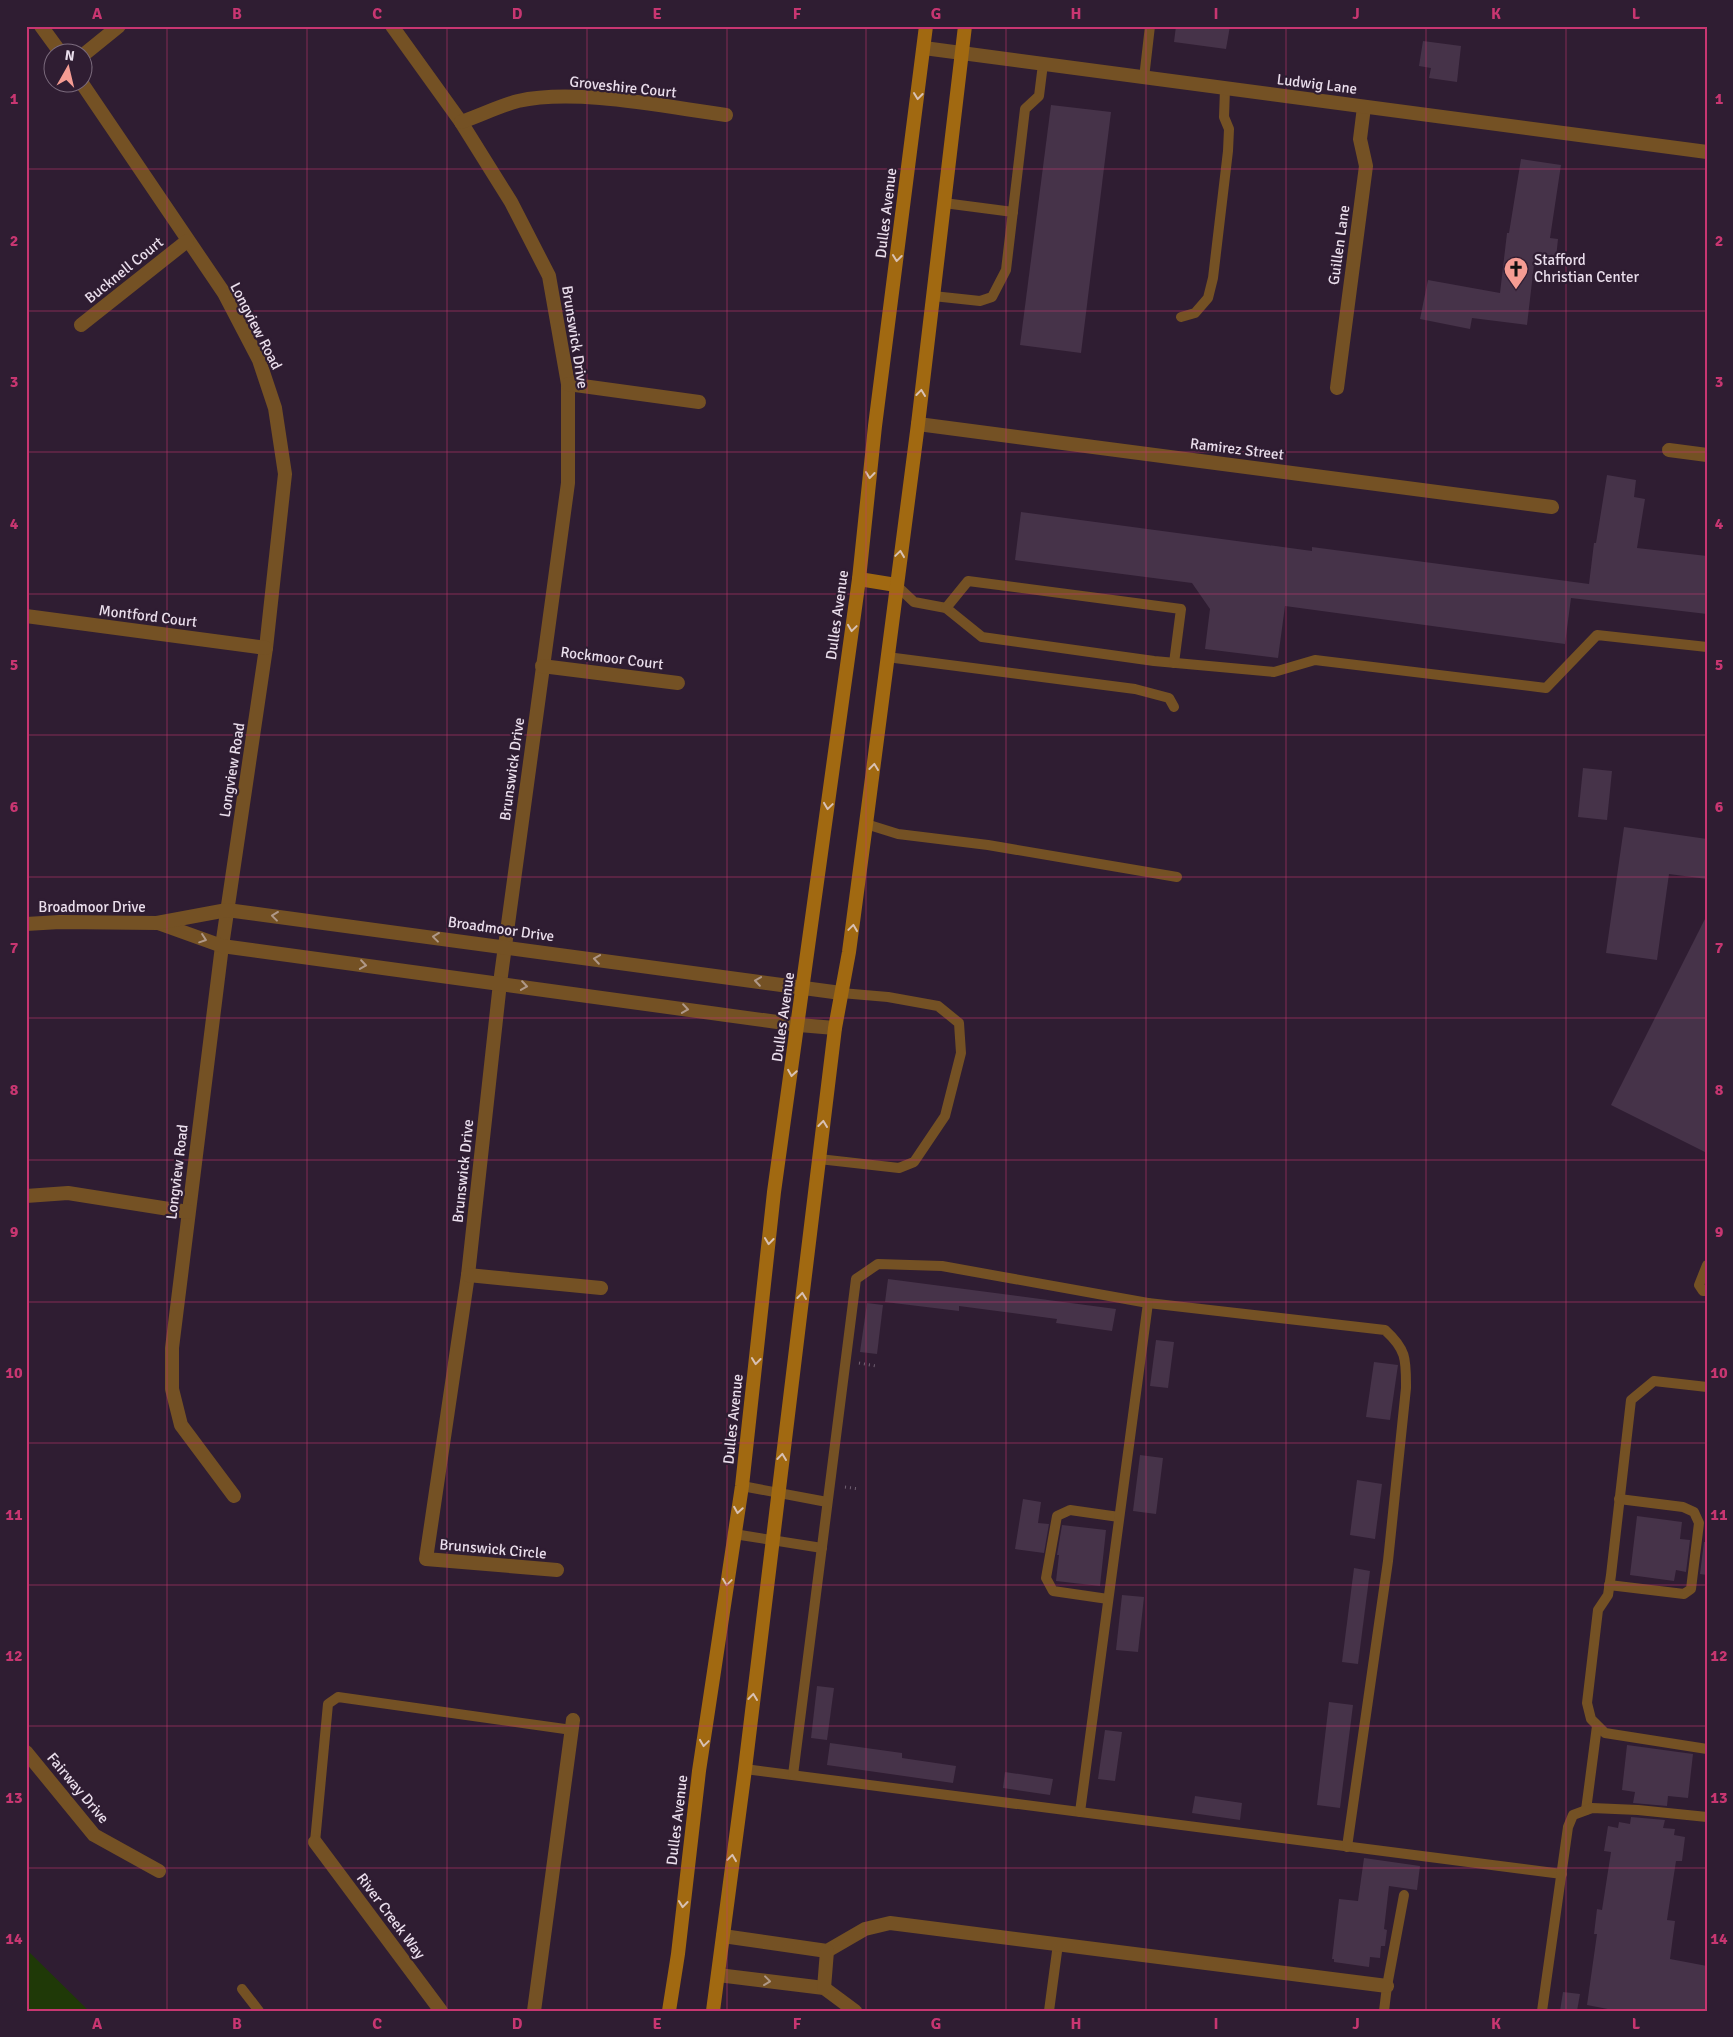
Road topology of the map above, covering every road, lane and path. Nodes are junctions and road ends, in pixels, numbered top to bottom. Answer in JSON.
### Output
{"nodes":[{"id":1,"x":41,"y":26,"type":"edge"},
{"id":2,"x":119,"y":26,"type":"edge"},
{"id":3,"x":392,"y":26,"type":"edge"},
{"id":4,"x":926,"y":26,"type":"edge"},
{"id":5,"x":965,"y":26,"type":"edge"},
{"id":6,"x":1150,"y":26,"type":"edge"},
{"id":7,"x":53,"y":42,"type":"edge"},
{"id":8,"x":92,"y":48,"type":"edge"},
{"id":9,"x":924,"y":48,"type":"junction"},
{"id":10,"x":962,"y":53,"type":"junction"},
{"id":11,"x":1044,"y":64,"type":"junction"},
{"id":12,"x":1144,"y":78,"type":"junction"},
{"id":13,"x":1225,"y":89,"type":"junction"},
{"id":14,"x":88,"y":92,"type":"edge"},
{"id":15,"x":1364,"y":107,"type":"junction"},
{"id":16,"x":726,"y":115,"type":"dead end"},
{"id":17,"x":460,"y":122,"type":"junction"},
{"id":18,"x":1707,"y":152,"type":"edge"},
{"id":19,"x":944,"y":203,"type":"junction"},
{"id":20,"x":1013,"y":212,"type":"junction"},
{"id":21,"x":187,"y":241,"type":"junction"},
{"id":22,"x":933,"y":296,"type":"junction"},
{"id":23,"x":1182,"y":318,"type":"dead end"},
{"id":24,"x":81,"y":325,"type":"dead end"},
{"id":25,"x":568,"y":384,"type":"junction"},
{"id":26,"x":1337,"y":388,"type":"dead end"},
{"id":27,"x":699,"y":402,"type":"dead end"},
{"id":28,"x":918,"y":424,"type":"junction"},
{"id":29,"x":1669,"y":450,"type":"dead end"},
{"id":30,"x":1707,"y":455,"type":"edge"},
{"id":31,"x":1552,"y":507,"type":"dead end"},
{"id":32,"x":859,"y":580,"type":"junction"},
{"id":33,"x":896,"y":585,"type":"junction"},
{"id":34,"x":946,"y":608,"type":"junction"},
{"id":35,"x":26,"y":616,"type":"edge"},
{"id":36,"x":1707,"y":647,"type":"edge"},
{"id":37,"x":266,"y":648,"type":"junction"},
{"id":38,"x":887,"y":657,"type":"junction"},
{"id":39,"x":1174,"y":663,"type":"junction"},
{"id":40,"x":542,"y":666,"type":"junction"},
{"id":41,"x":678,"y":683,"type":"dead end"},
{"id":42,"x":1174,"y":707,"type":"dead end"},
{"id":43,"x":866,"y":824,"type":"junction"},
{"id":44,"x":1177,"y":877,"type":"dead end"},
{"id":45,"x":227,"y":910,"type":"junction"},
{"id":46,"x":157,"y":923,"type":"junction"},
{"id":47,"x":26,"y":924,"type":"edge"},
{"id":48,"x":222,"y":946,"type":"junction"},
{"id":49,"x":505,"y":946,"type":"junction"},
{"id":50,"x":500,"y":983,"type":"junction"},
{"id":51,"x":803,"y":988,"type":"junction"},
{"id":52,"x":841,"y":993,"type":"junction"},
{"id":53,"x":799,"y":1025,"type":"junction"},
{"id":54,"x":835,"y":1028,"type":"junction"},
{"id":55,"x":819,"y":1159,"type":"junction"},
{"id":56,"x":26,"y":1196,"type":"edge"},
{"id":57,"x":188,"y":1212,"type":"junction"},
{"id":58,"x":1707,"y":1265,"type":"edge"},
{"id":59,"x":468,"y":1275,"type":"junction"},
{"id":60,"x":600,"y":1288,"type":"dead end"},
{"id":61,"x":1707,"y":1291,"type":"edge"},
{"id":62,"x":1148,"y":1304,"type":"junction"},
{"id":63,"x":1707,"y":1387,"type":"edge"},
{"id":64,"x":742,"y":1486,"type":"junction"},
{"id":65,"x":778,"y":1492,"type":"junction"},
{"id":66,"x":234,"y":1496,"type":"dead end"},
{"id":67,"x":1619,"y":1499,"type":"junction"},
{"id":68,"x":827,"y":1502,"type":"junction"},
{"id":69,"x":1120,"y":1517,"type":"junction"},
{"id":70,"x":734,"y":1534,"type":"junction"},
{"id":71,"x":772,"y":1540,"type":"junction"},
{"id":72,"x":822,"y":1548,"type":"junction"},
{"id":73,"x":426,"y":1559,"type":"joint"},
{"id":74,"x":557,"y":1570,"type":"dead end"},
{"id":75,"x":1609,"y":1585,"type":"junction"},
{"id":76,"x":1108,"y":1599,"type":"junction"},
{"id":77,"x":573,"y":1725,"type":"joint"},
{"id":78,"x":1597,"y":1726,"type":"junction"},
{"id":79,"x":1707,"y":1750,"type":"edge"},
{"id":80,"x":26,"y":1752,"type":"edge"},
{"id":81,"x":745,"y":1768,"type":"junction"},
{"id":82,"x":793,"y":1775,"type":"junction"},
{"id":83,"x":1586,"y":1810,"type":"junction"},
{"id":84,"x":1080,"y":1812,"type":"junction"},
{"id":85,"x":1707,"y":1817,"type":"edge"},
{"id":86,"x":315,"y":1842,"type":"joint"},
{"id":87,"x":1347,"y":1846,"type":"junction"},
{"id":88,"x":159,"y":1871,"type":"dead end"},
{"id":89,"x":1562,"y":1874,"type":"junction"},
{"id":90,"x":1404,"y":1895,"type":"dead end"},
{"id":91,"x":723,"y":1936,"type":"junction"},
{"id":92,"x":1058,"y":1944,"type":"junction"},
{"id":93,"x":827,"y":1951,"type":"junction"},
{"id":94,"x":718,"y":1975,"type":"junction"},
{"id":95,"x":1387,"y":1986,"type":"junction"},
{"id":96,"x":824,"y":1988,"type":"junction"},
{"id":97,"x":242,"y":1989,"type":"dead end"},
{"id":98,"x":259,"y":2011,"type":"edge"},
{"id":99,"x":441,"y":2011,"type":"edge"},
{"id":100,"x":534,"y":2011,"type":"edge"},
{"id":101,"x":669,"y":2011,"type":"edge"},
{"id":102,"x":713,"y":2011,"type":"edge"},
{"id":103,"x":855,"y":2011,"type":"edge"},
{"id":104,"x":1049,"y":2011,"type":"edge"},
{"id":105,"x":1384,"y":2011,"type":"edge"},
{"id":106,"x":1542,"y":2011,"type":"edge"}],
"edges":[{"from":1,"to":7,"type":"street"},
{"from":2,"to":8,"type":"street"},
{"from":3,"to":17,"type":"street","name":"Brunswick Drive"},
{"from":4,"to":9,"type":"main road","name":"Dulles Avenue"},
{"from":5,"to":10,"type":"main road"},
{"from":6,"to":12,"type":"lane"},
{"from":9,"to":10,"type":"street","name":"Ludwig Lane"},
{"from":9,"to":32,"type":"main road","name":"Dulles Avenue","one_way":true},
{"from":10,"to":11,"type":"street","name":"Ludwig Lane"},
{"from":10,"to":19,"type":"main road"},
{"from":11,"to":12,"type":"street","name":"Ludwig Lane"},
{"from":11,"to":20,"type":"lane"},
{"from":12,"to":13,"type":"street","name":"Ludwig Lane"},
{"from":13,"to":15,"type":"street","name":"Ludwig Lane"},
{"from":13,"to":23,"type":"lane"},
{"from":14,"to":21,"type":"street","name":"Longview Road"},
{"from":15,"to":18,"type":"street","name":"Ludwig Lane"},
{"from":15,"to":26,"type":"street","name":"Guillen Lane"},
{"from":16,"to":17,"type":"street","name":"Groveshire Court"},
{"from":17,"to":25,"type":"street","name":"Brunswick Drive"},
{"from":19,"to":20,"type":"lane"},
{"from":19,"to":22,"type":"main road"},
{"from":20,"to":22,"type":"lane"},
{"from":21,"to":24,"type":"street","name":"Bucknell Court"},
{"from":21,"to":37,"type":"street","name":"Longview Road"},
{"from":28,"to":22,"type":"main road","one_way":true},
{"from":25,"to":27,"type":"street"},
{"from":25,"to":40,"type":"street","name":"Brunswick Drive"},
{"from":28,"to":31,"type":"street","name":"Ramirez Street"},
{"from":33,"to":28,"type":"main road","one_way":true},
{"from":29,"to":30,"type":"street"},
{"from":32,"to":33,"type":"main road"},
{"from":32,"to":51,"type":"main road","name":"Dulles Avenue","one_way":true},
{"from":33,"to":34,"type":"lane"},
{"from":33,"to":38,"type":"main road"},
{"from":34,"to":39,"type":"lane"},
{"from":34,"to":39,"type":"lane"},
{"from":35,"to":37,"type":"street","name":"Montford Court"},
{"from":36,"to":39,"type":"lane"},
{"from":37,"to":45,"type":"street","name":"Longview Road"},
{"from":38,"to":42,"type":"lane"},
{"from":43,"to":38,"type":"main road","one_way":true},
{"from":40,"to":41,"type":"street","name":"Rockmoor Court"},
{"from":40,"to":49,"type":"street","name":"Brunswick Drive"},
{"from":43,"to":44,"type":"lane"},
{"from":52,"to":43,"type":"main road","one_way":true},
{"from":45,"to":46,"type":"street","name":"Broadmoor Drive"},
{"from":45,"to":48,"type":"street","name":"Longview Road"},
{"from":49,"to":45,"type":"street","name":"Broadmoor Drive","one_way":true},
{"from":46,"to":47,"type":"street","name":"Broadmoor Drive"},
{"from":46,"to":48,"type":"street","name":"Broadmoor Drive","one_way":true},
{"from":48,"to":50,"type":"street","name":"Broadmoor Drive","one_way":true},
{"from":48,"to":57,"type":"street","name":"Longview Road"},
{"from":49,"to":50,"type":"street","name":"Brunswick Drive"},
{"from":51,"to":49,"type":"street","name":"Broadmoor Drive","one_way":true},
{"from":50,"to":53,"type":"street","name":"Broadmoor Drive","one_way":true},
{"from":50,"to":59,"type":"street","name":"Brunswick Drive"},
{"from":51,"to":52,"type":"street","name":"Broadmoor Drive"},
{"from":51,"to":53,"type":"main road","name":"Dulles Avenue"},
{"from":52,"to":54,"type":"main road"},
{"from":52,"to":55,"type":"lane"},
{"from":53,"to":54,"type":"street","name":"Broadmoor Drive"},
{"from":53,"to":64,"type":"main road","name":"Dulles Avenue","one_way":true},
{"from":55,"to":54,"type":"main road","one_way":true},
{"from":65,"to":55,"type":"main road","one_way":true},
{"from":56,"to":57,"type":"street"},
{"from":57,"to":66,"type":"street","name":"Longview Road"},
{"from":58,"to":61,"type":"lane"},
{"from":59,"to":60,"type":"street"},
{"from":59,"to":73,"type":"street","name":"Brunswick Drive"},
{"from":62,"to":68,"type":"lane"},
{"from":62,"to":69,"type":"lane"},
{"from":62,"to":87,"type":"lane"},
{"from":63,"to":67,"type":"lane"},
{"from":64,"to":65,"type":"lane"},
{"from":64,"to":70,"type":"main road","name":"Dulles Avenue","one_way":true},
{"from":65,"to":68,"type":"lane"},
{"from":65,"to":71,"type":"main road"},
{"from":67,"to":75,"type":"lane"},
{"from":67,"to":75,"type":"lane"},
{"from":68,"to":72,"type":"lane"},
{"from":69,"to":76,"type":"lane"},
{"from":69,"to":76,"type":"lane"},
{"from":70,"to":71,"type":"lane"},
{"from":70,"to":101,"type":"main road","name":"Dulles Avenue","one_way":true},
{"from":71,"to":72,"type":"lane"},
{"from":81,"to":71,"type":"main road","one_way":true},
{"from":72,"to":82,"type":"lane"},
{"from":73,"to":74,"type":"street","name":"Brunswick Circle"},
{"from":75,"to":78,"type":"lane"},
{"from":76,"to":84,"type":"lane"},
{"from":77,"to":86,"type":"lane"},
{"from":77,"to":100,"type":"street"},
{"from":78,"to":79,"type":"lane"},
{"from":78,"to":83,"type":"lane"},
{"from":80,"to":88,"type":"street","name":"Fairway Drive"},
{"from":81,"to":82,"type":"lane"},
{"from":91,"to":81,"type":"main road","one_way":true},
{"from":82,"to":84,"type":"lane"},
{"from":83,"to":85,"type":"lane"},
{"from":83,"to":89,"type":"lane"},
{"from":84,"to":87,"type":"lane"},
{"from":86,"to":99,"type":"street","name":"River Creek Way"},
{"from":87,"to":89,"type":"lane"},
{"from":89,"to":106,"type":"lane"},
{"from":90,"to":95,"type":"lane"},
{"from":91,"to":93,"type":"street"},
{"from":91,"to":94,"type":"main road"},
{"from":92,"to":93,"type":"street"},
{"from":92,"to":95,"type":"street"},
{"from":92,"to":104,"type":"lane"},
{"from":93,"to":96,"type":"street"},
{"from":94,"to":96,"type":"street","one_way":true},
{"from":94,"to":102,"type":"main road"},
{"from":95,"to":105,"type":"lane"},
{"from":96,"to":103,"type":"street"},
{"from":97,"to":98,"type":"lane"}]}
